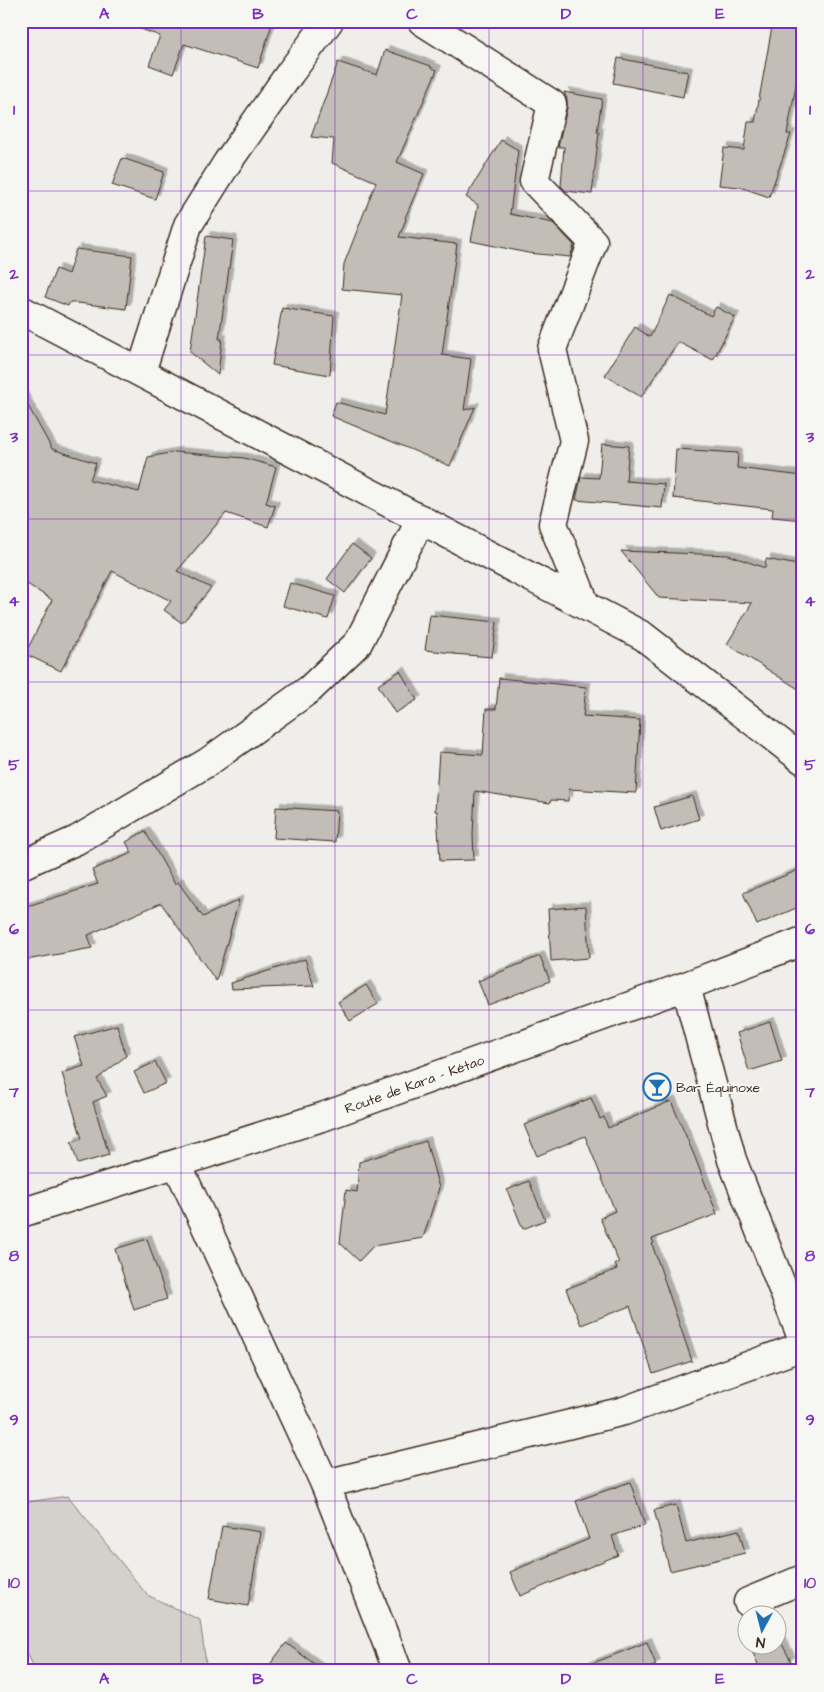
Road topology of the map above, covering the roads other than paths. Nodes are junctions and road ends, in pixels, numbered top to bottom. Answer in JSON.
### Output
{"nodes":[{"id":1,"x":329,"y":21,"type":"edge"},
{"id":2,"x":422,"y":21,"type":"edge"},
{"id":3,"x":21,"y":310,"type":"edge"},
{"id":4,"x":141,"y":372,"type":"junction"},
{"id":5,"x":421,"y":519,"type":"junction"},
{"id":6,"x":586,"y":606,"type":"junction"},
{"id":7,"x":803,"y":760,"type":"edge"},
{"id":8,"x":21,"y":865,"type":"edge"},
{"id":9,"x":803,"y":941,"type":"edge"},
{"id":10,"x":686,"y":986,"type":"junction"},
{"id":11,"x":177,"y":1164,"type":"junction"},
{"id":12,"x":21,"y":1213,"type":"edge"},
{"id":13,"x":803,"y":1340,"type":"edge"},
{"id":14,"x":803,"y":1346,"type":"edge"},
{"id":15,"x":325,"y":1484,"type":"junction"},
{"id":16,"x":803,"y":1579,"type":"edge"},
{"id":17,"x":748,"y":1602,"type":"dead end"},
{"id":18,"x":398,"y":1671,"type":"edge"}],
"edges":[{"from":1,"to":4,"type":"street"},
{"from":2,"to":6,"type":"street"},
{"from":3,"to":4,"type":"street"},
{"from":4,"to":5,"type":"street"},
{"from":5,"to":6,"type":"street"},
{"from":5,"to":8,"type":"street"},
{"from":6,"to":7,"type":"street"},
{"from":9,"to":10,"type":"street","name":"Route de Kara - Kétao"},
{"from":10,"to":11,"type":"street","name":"Route de Kara - Kétao"},
{"from":10,"to":13,"type":"street"},
{"from":11,"to":12,"type":"street","name":"Route de Kara - Kétao"},
{"from":11,"to":15,"type":"street"},
{"from":14,"to":15,"type":"street"},
{"from":15,"to":18,"type":"street"},
{"from":16,"to":17,"type":"street"}]}
